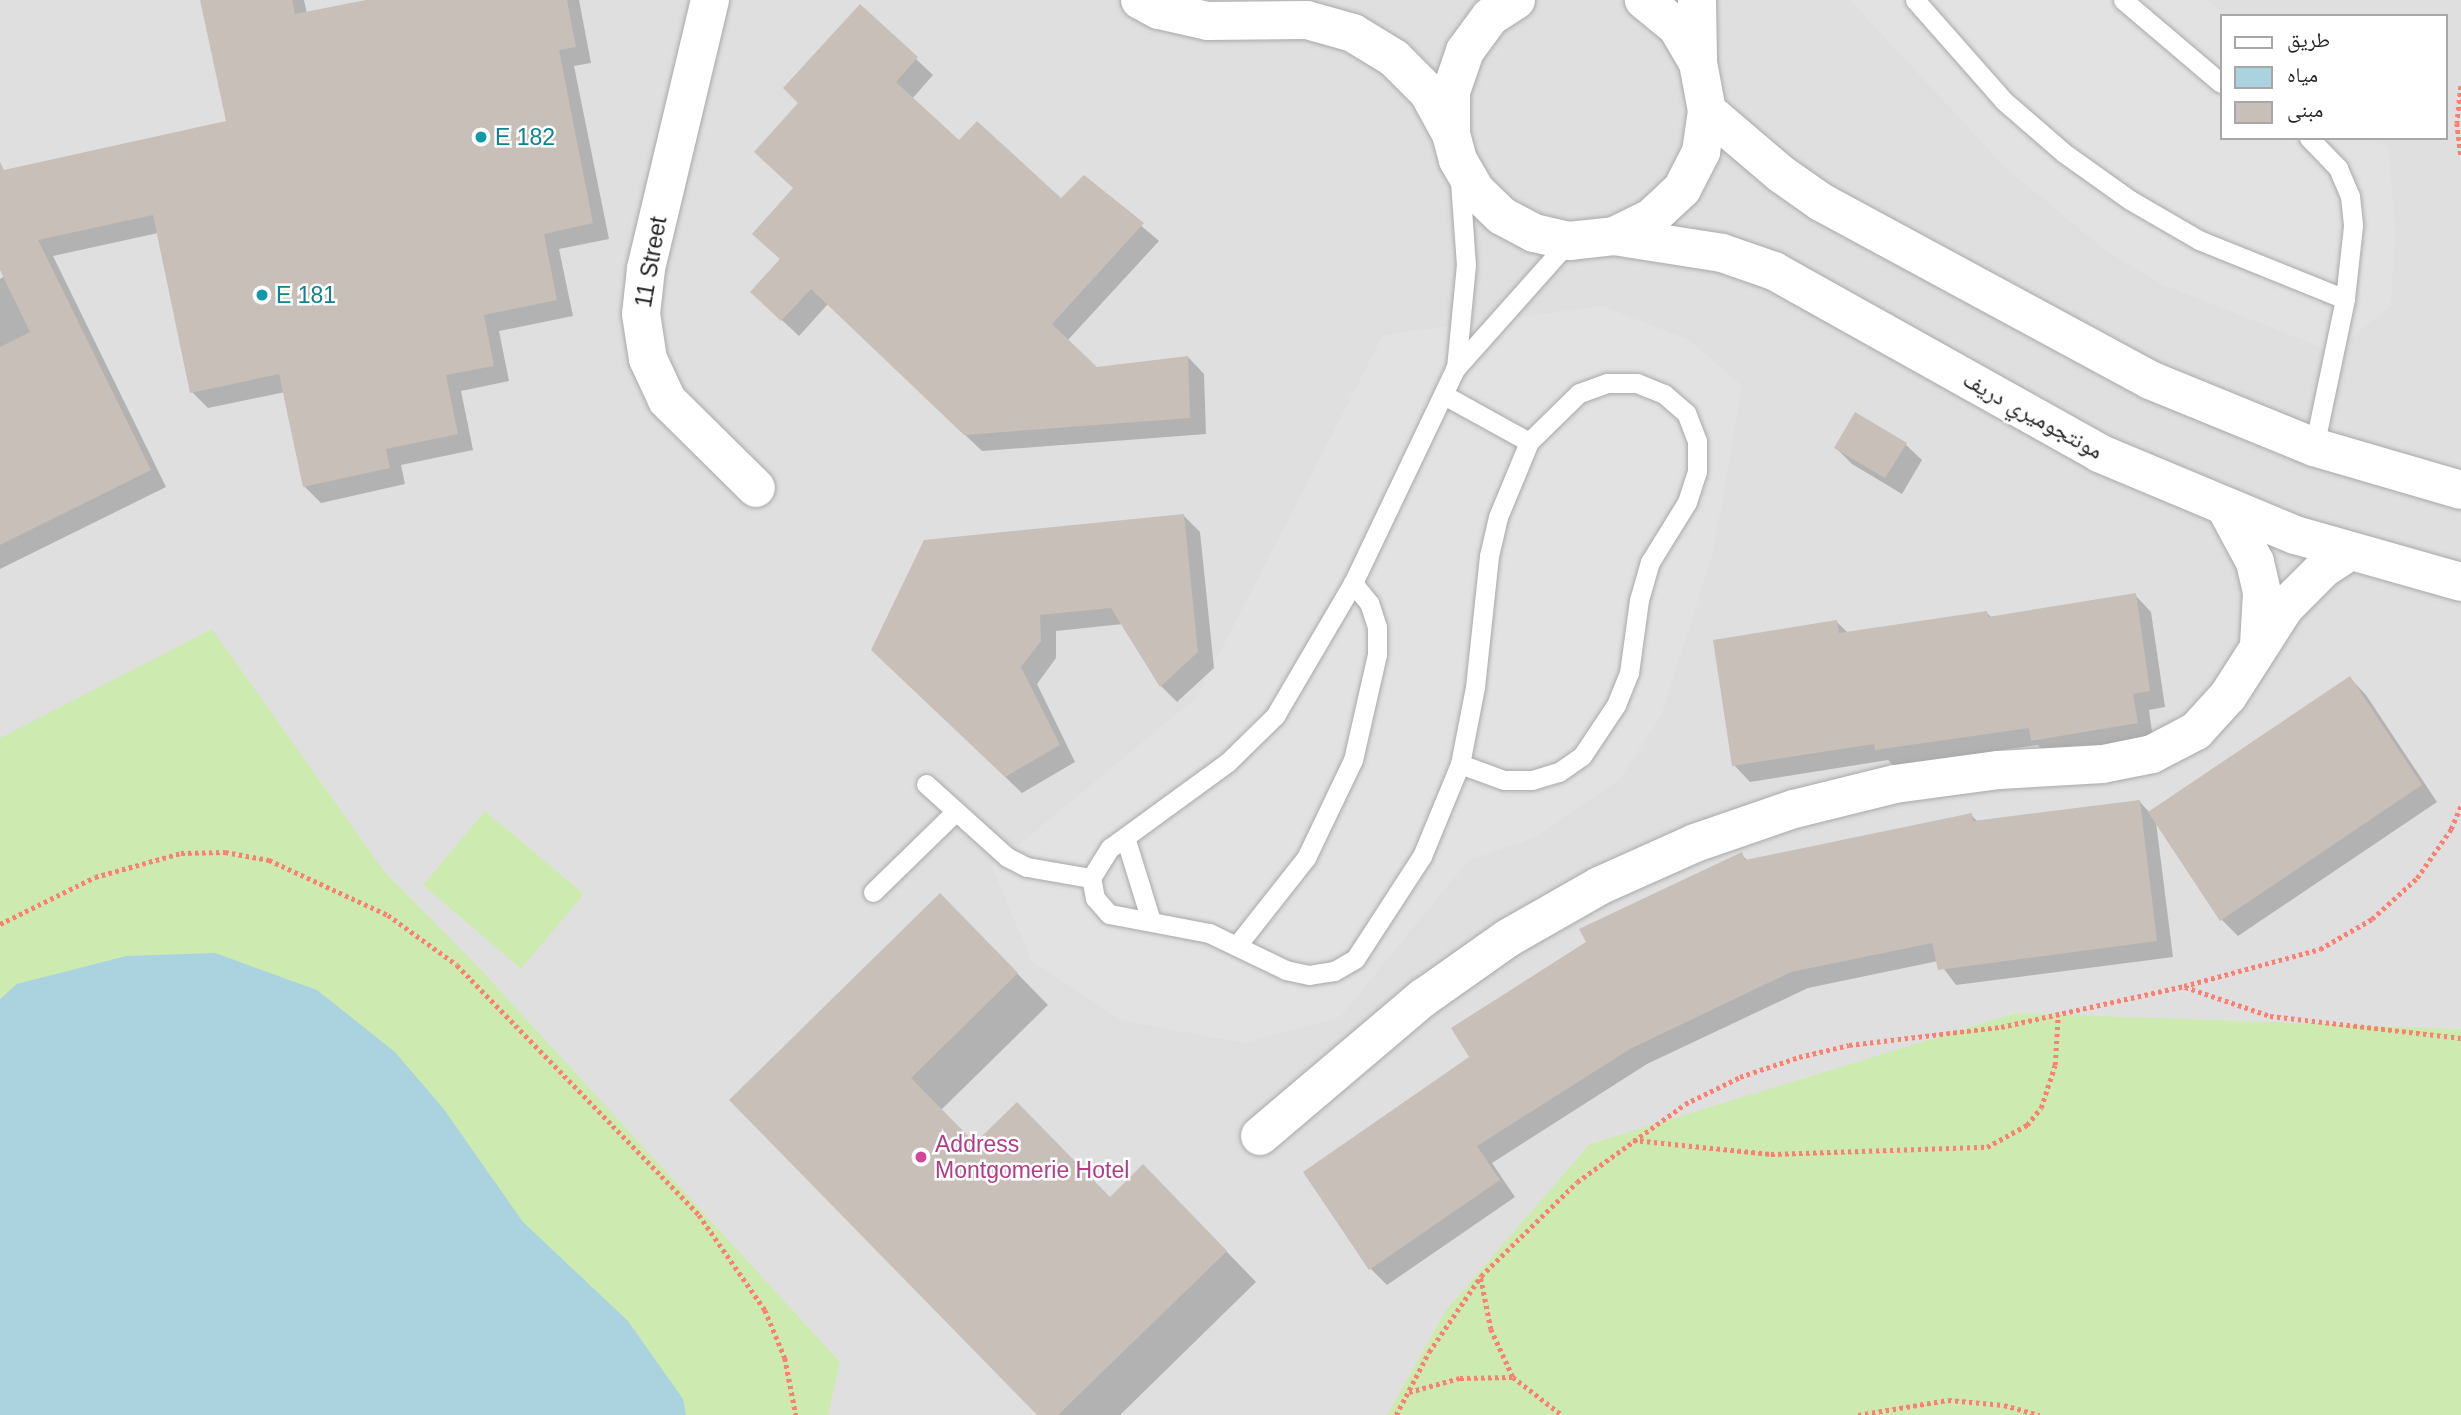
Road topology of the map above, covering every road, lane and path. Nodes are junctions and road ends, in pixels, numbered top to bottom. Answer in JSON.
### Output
{"nodes":[{"id":1,"x":710,"y":0,"type":"edge"},
{"id":2,"x":1140,"y":0,"type":"edge"},
{"id":3,"x":1516,"y":0,"type":"edge"},
{"id":4,"x":1644,"y":0,"type":"edge"},
{"id":5,"x":1697,"y":0,"type":"edge"},
{"id":6,"x":1915,"y":0,"type":"edge"},
{"id":7,"x":2123,"y":0,"type":"edge"},
{"id":8,"x":1698,"y":63,"type":"junction"},
{"id":9,"x":2220,"y":82,"type":"edge"},
{"id":10,"x":2461,"y":86,"type":"edge"},
{"id":11,"x":1707,"y":111,"type":"junction"},
{"id":12,"x":2311,"y":140,"type":"edge"},
{"id":13,"x":1454,"y":147,"type":"junction"},
{"id":14,"x":2461,"y":156,"type":"edge"},
{"id":15,"x":1614,"y":236,"type":"junction"},
{"id":16,"x":1569,"y":241,"type":"junction"},
{"id":17,"x":2345,"y":299,"type":"junction"},
{"id":18,"x":1455,"y":369,"type":"junction"},
{"id":19,"x":1444,"y":395,"type":"junction"},
{"id":20,"x":1529,"y":442,"type":"junction"},
{"id":21,"x":2314,"y":447,"type":"junction"},
{"id":22,"x":756,"y":488,"type":"dead end"},
{"id":23,"x":2461,"y":490,"type":"edge"},
{"id":24,"x":2227,"y":510,"type":"junction"},
{"id":25,"x":2347,"y":553,"type":"junction"},
{"id":26,"x":2461,"y":582,"type":"edge"},
{"id":27,"x":1353,"y":583,"type":"junction"},
{"id":28,"x":2257,"y":654,"type":"junction"},
{"id":29,"x":1460,"y":764,"type":"junction"},
{"id":30,"x":926,"y":784,"type":"dead end"},
{"id":31,"x":2461,"y":805,"type":"edge"},
{"id":32,"x":955,"y":811,"type":"junction"},
{"id":33,"x":1125,"y":837,"type":"junction"},
{"id":34,"x":1091,"y":878,"type":"junction"},
{"id":35,"x":873,"y":891,"type":"dead end"},
{"id":36,"x":1151,"y":921,"type":"junction"},
{"id":37,"x":0,"y":924,"type":"edge"},
{"id":38,"x":1238,"y":944,"type":"junction"},
{"id":39,"x":2184,"y":986,"type":"junction"},
{"id":40,"x":2058,"y":1015,"type":"junction"},
{"id":41,"x":2461,"y":1038,"type":"edge"},
{"id":42,"x":1260,"y":1136,"type":"dead end"},
{"id":43,"x":1632,"y":1139,"type":"junction"},
{"id":44,"x":1480,"y":1276,"type":"junction"},
{"id":45,"x":1513,"y":1377,"type":"junction"},
{"id":46,"x":1409,"y":1392,"type":"junction"},
{"id":47,"x":796,"y":1415,"type":"edge"},
{"id":48,"x":1396,"y":1415,"type":"edge"},
{"id":49,"x":1562,"y":1415,"type":"edge"},
{"id":50,"x":1858,"y":1415,"type":"edge"},
{"id":51,"x":2040,"y":1415,"type":"edge"}],
"edges":[{"from":1,"to":22,"type":"street","name":"11 Street"},
{"from":2,"to":13,"type":"street"},
{"from":3,"to":13,"type":"street"},
{"from":4,"to":8,"type":"street"},
{"from":5,"to":8,"type":"street"},
{"from":6,"to":17,"type":"lane"},
{"from":7,"to":9,"type":"lane"},
{"from":8,"to":11,"type":"street"},
{"from":10,"to":14,"type":"path"},
{"from":11,"to":15,"type":"street"},
{"from":11,"to":21,"type":"street"},
{"from":12,"to":17,"type":"lane"},
{"from":13,"to":16,"type":"street"},
{"from":13,"to":18,"type":"lane"},
{"from":15,"to":16,"type":"street"},
{"from":15,"to":24,"type":"street","name":"مونتجوميري دريف"},
{"from":16,"to":18,"type":"lane"},
{"from":17,"to":21,"type":"lane"},
{"from":18,"to":19,"type":"lane"},
{"from":19,"to":20,"type":"lane"},
{"from":19,"to":27,"type":"lane"},
{"from":20,"to":29,"type":"lane"},
{"from":20,"to":29,"type":"lane"},
{"from":21,"to":23,"type":"street"},
{"from":24,"to":25,"type":"street","name":"مونتجوميري دريف"},
{"from":24,"to":28,"type":"street"},
{"from":25,"to":26,"type":"street","name":"مونتجوميري دريف"},
{"from":25,"to":28,"type":"street"},
{"from":27,"to":33,"type":"lane"},
{"from":27,"to":38,"type":"lane"},
{"from":28,"to":42,"type":"street"},
{"from":29,"to":38,"type":"lane"},
{"from":30,"to":32,"type":"lane"},
{"from":31,"to":39,"type":"path"},
{"from":32,"to":34,"type":"lane"},
{"from":32,"to":35,"type":"lane"},
{"from":33,"to":34,"type":"lane"},
{"from":33,"to":36,"type":"lane"},
{"from":34,"to":36,"type":"lane"},
{"from":36,"to":38,"type":"lane"},
{"from":37,"to":47,"type":"path"},
{"from":39,"to":40,"type":"path"},
{"from":39,"to":41,"type":"path"},
{"from":40,"to":43,"type":"path"},
{"from":40,"to":43,"type":"path"},
{"from":43,"to":44,"type":"path"},
{"from":44,"to":45,"type":"path"},
{"from":44,"to":46,"type":"path"},
{"from":45,"to":46,"type":"path"},
{"from":45,"to":49,"type":"path"},
{"from":46,"to":48,"type":"path"},
{"from":50,"to":51,"type":"path"}]}
